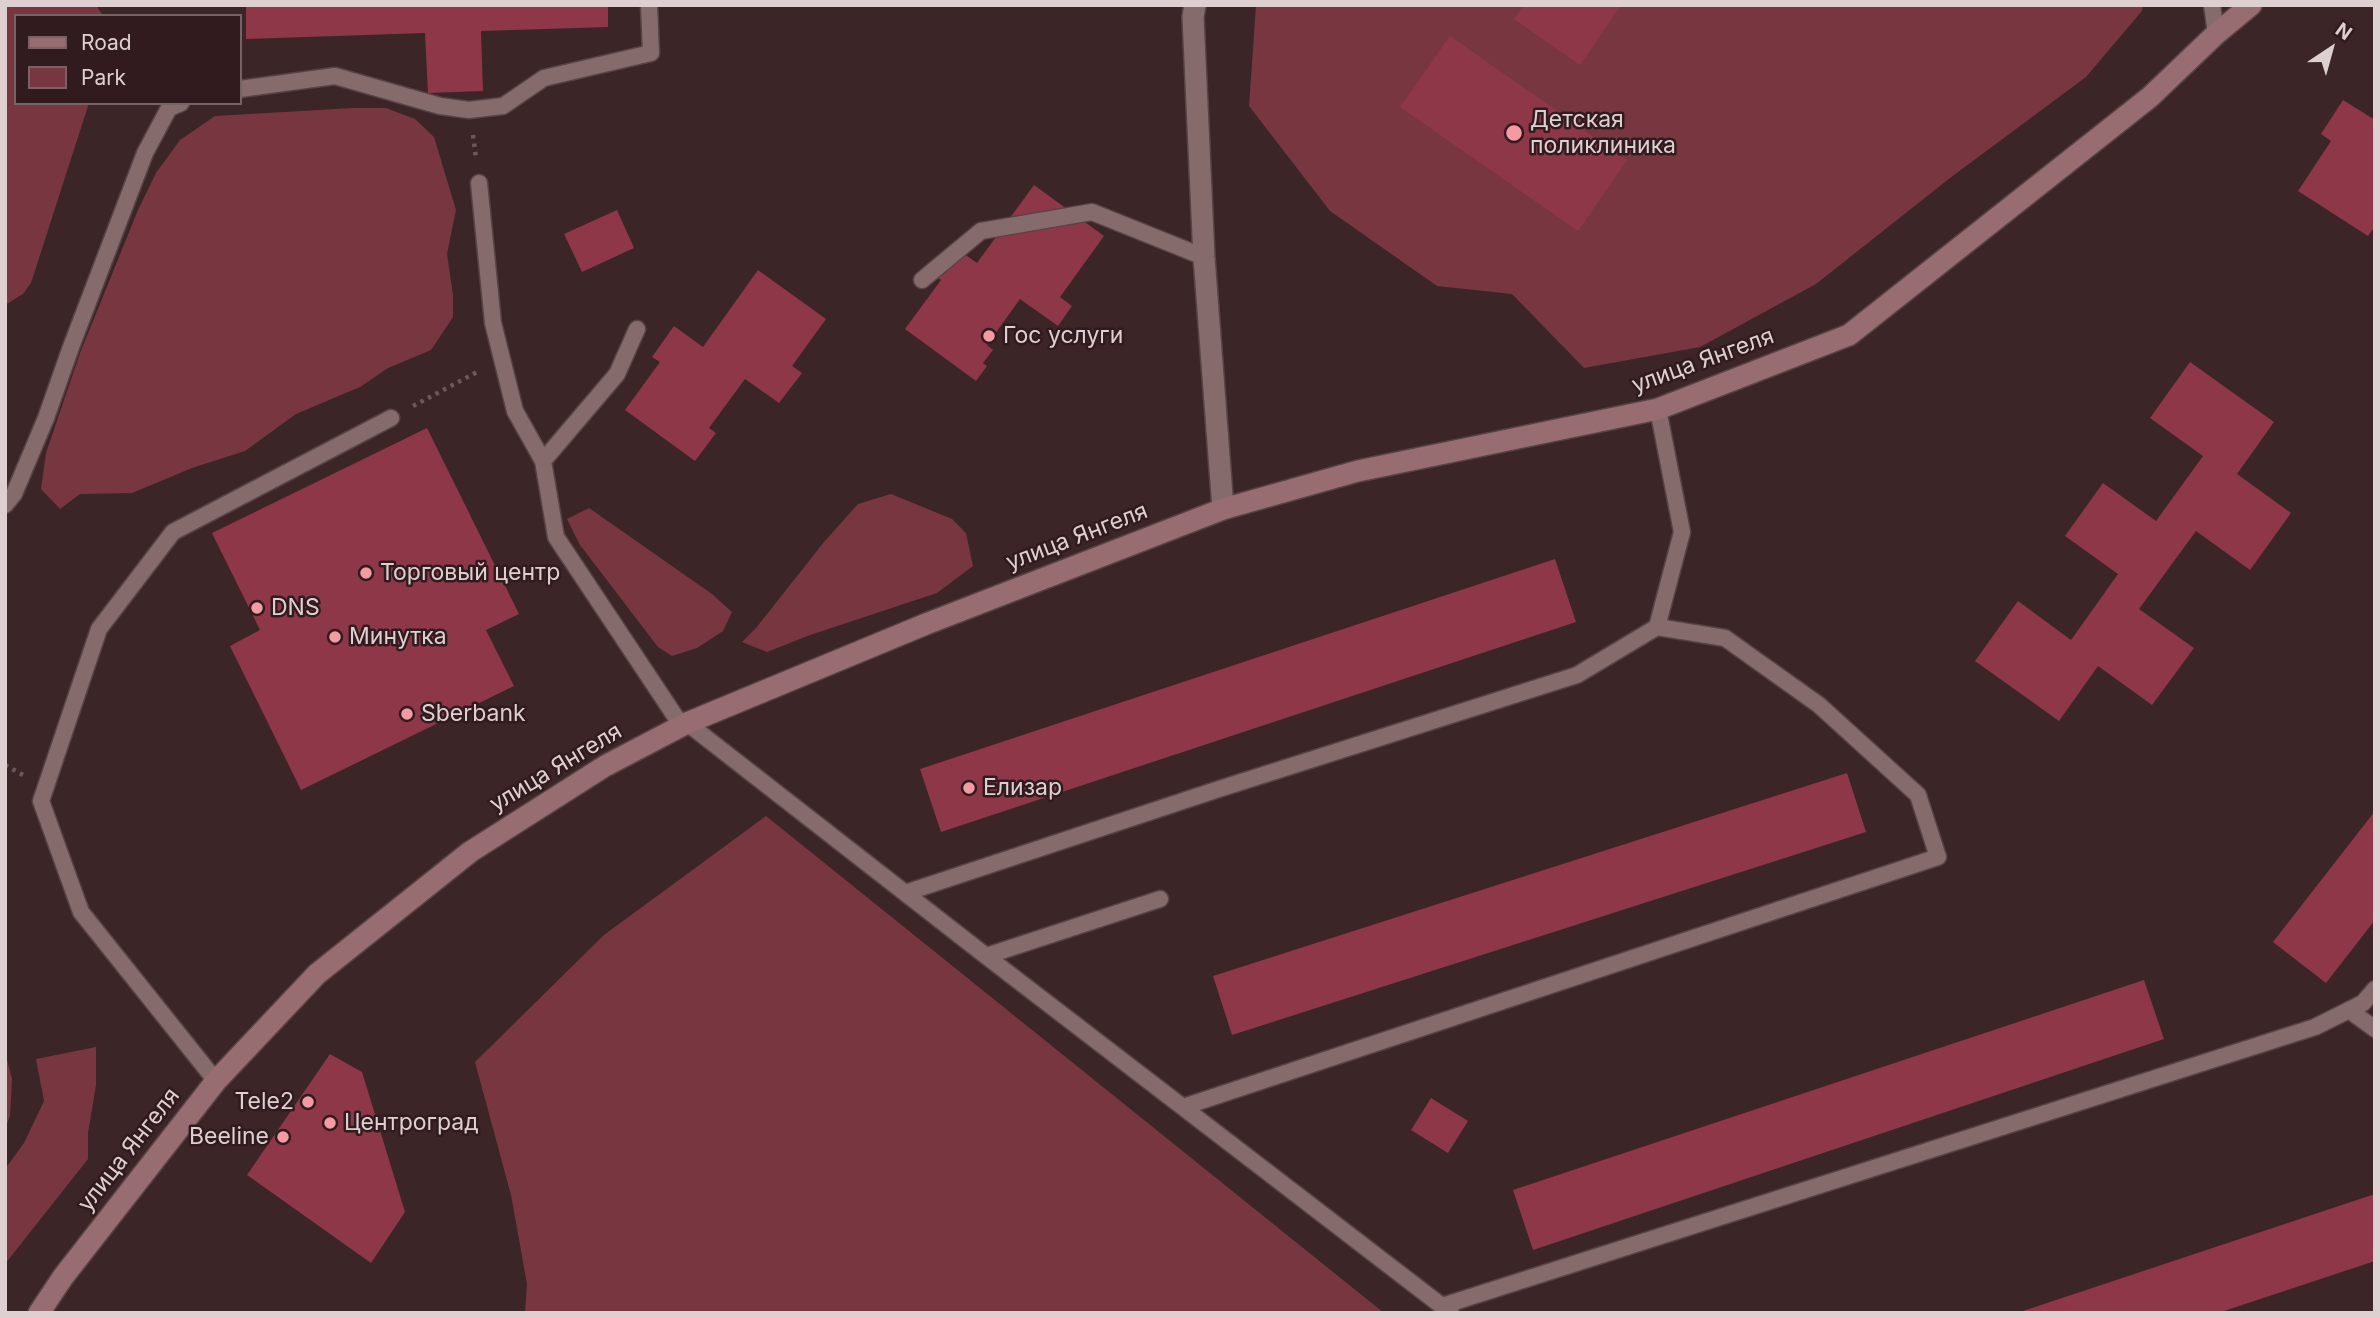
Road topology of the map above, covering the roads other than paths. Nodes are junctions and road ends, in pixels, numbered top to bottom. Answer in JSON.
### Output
{"nodes":[{"id":1,"x":649,"y":5,"type":"edge"},
{"id":2,"x":1195,"y":5,"type":"edge"},
{"id":3,"x":2212,"y":5,"type":"edge"},
{"id":4,"x":2251,"y":5,"type":"edge"},
{"id":5,"x":2217,"y":34,"type":"junction"},
{"id":6,"x":242,"y":89,"type":"edge"},
{"id":7,"x":176,"y":105,"type":"edge"},
{"id":8,"x":479,"y":183,"type":"road end"},
{"id":9,"x":1204,"y":257,"type":"junction"},
{"id":10,"x":922,"y":280,"type":"dead end"},
{"id":11,"x":637,"y":329,"type":"dead end"},
{"id":12,"x":1658,"y":409,"type":"junction"},
{"id":13,"x":391,"y":418,"type":"road end"},
{"id":14,"x":543,"y":461,"type":"junction"},
{"id":15,"x":5,"y":505,"type":"edge"},
{"id":16,"x":1223,"y":509,"type":"junction"},
{"id":17,"x":1657,"y":627,"type":"junction"},
{"id":18,"x":687,"y":723,"type":"junction"},
{"id":19,"x":905,"y":893,"type":"junction"},
{"id":20,"x":1160,"y":899,"type":"dead end"},
{"id":21,"x":986,"y":956,"type":"junction"},
{"id":22,"x":2375,"y":989,"type":"edge"},
{"id":23,"x":2349,"y":1010,"type":"junction"},
{"id":24,"x":2375,"y":1028,"type":"edge"},
{"id":25,"x":216,"y":1081,"type":"junction"},
{"id":26,"x":1183,"y":1107,"type":"junction"},
{"id":27,"x":1447,"y":1309,"type":"edge"},
{"id":28,"x":39,"y":1313,"type":"edge"}],
"edges":[{"from":1,"to":6,"type":"lane"},
{"from":2,"to":9,"type":"street"},
{"from":3,"to":5,"type":"lane"},
{"from":4,"to":5,"type":"street","name":"улица Янгеля"},
{"from":5,"to":12,"type":"street","name":"улица Янгеля"},
{"from":7,"to":15,"type":"lane"},
{"from":8,"to":14,"type":"lane"},
{"from":9,"to":10,"type":"lane"},
{"from":9,"to":16,"type":"street"},
{"from":11,"to":14,"type":"lane"},
{"from":12,"to":16,"type":"street","name":"улица Янгеля"},
{"from":12,"to":17,"type":"lane"},
{"from":13,"to":25,"type":"lane"},
{"from":14,"to":18,"type":"lane"},
{"from":16,"to":18,"type":"street","name":"улица Янгеля"},
{"from":17,"to":19,"type":"lane"},
{"from":17,"to":26,"type":"lane"},
{"from":18,"to":19,"type":"lane"},
{"from":18,"to":25,"type":"street","name":"улица Янгеля"},
{"from":19,"to":21,"type":"lane"},
{"from":20,"to":21,"type":"lane"},
{"from":21,"to":26,"type":"lane"},
{"from":22,"to":23,"type":"lane"},
{"from":23,"to":24,"type":"lane"},
{"from":23,"to":27,"type":"lane"},
{"from":25,"to":28,"type":"street","name":"улица Янгеля"},
{"from":26,"to":27,"type":"lane"}]}
